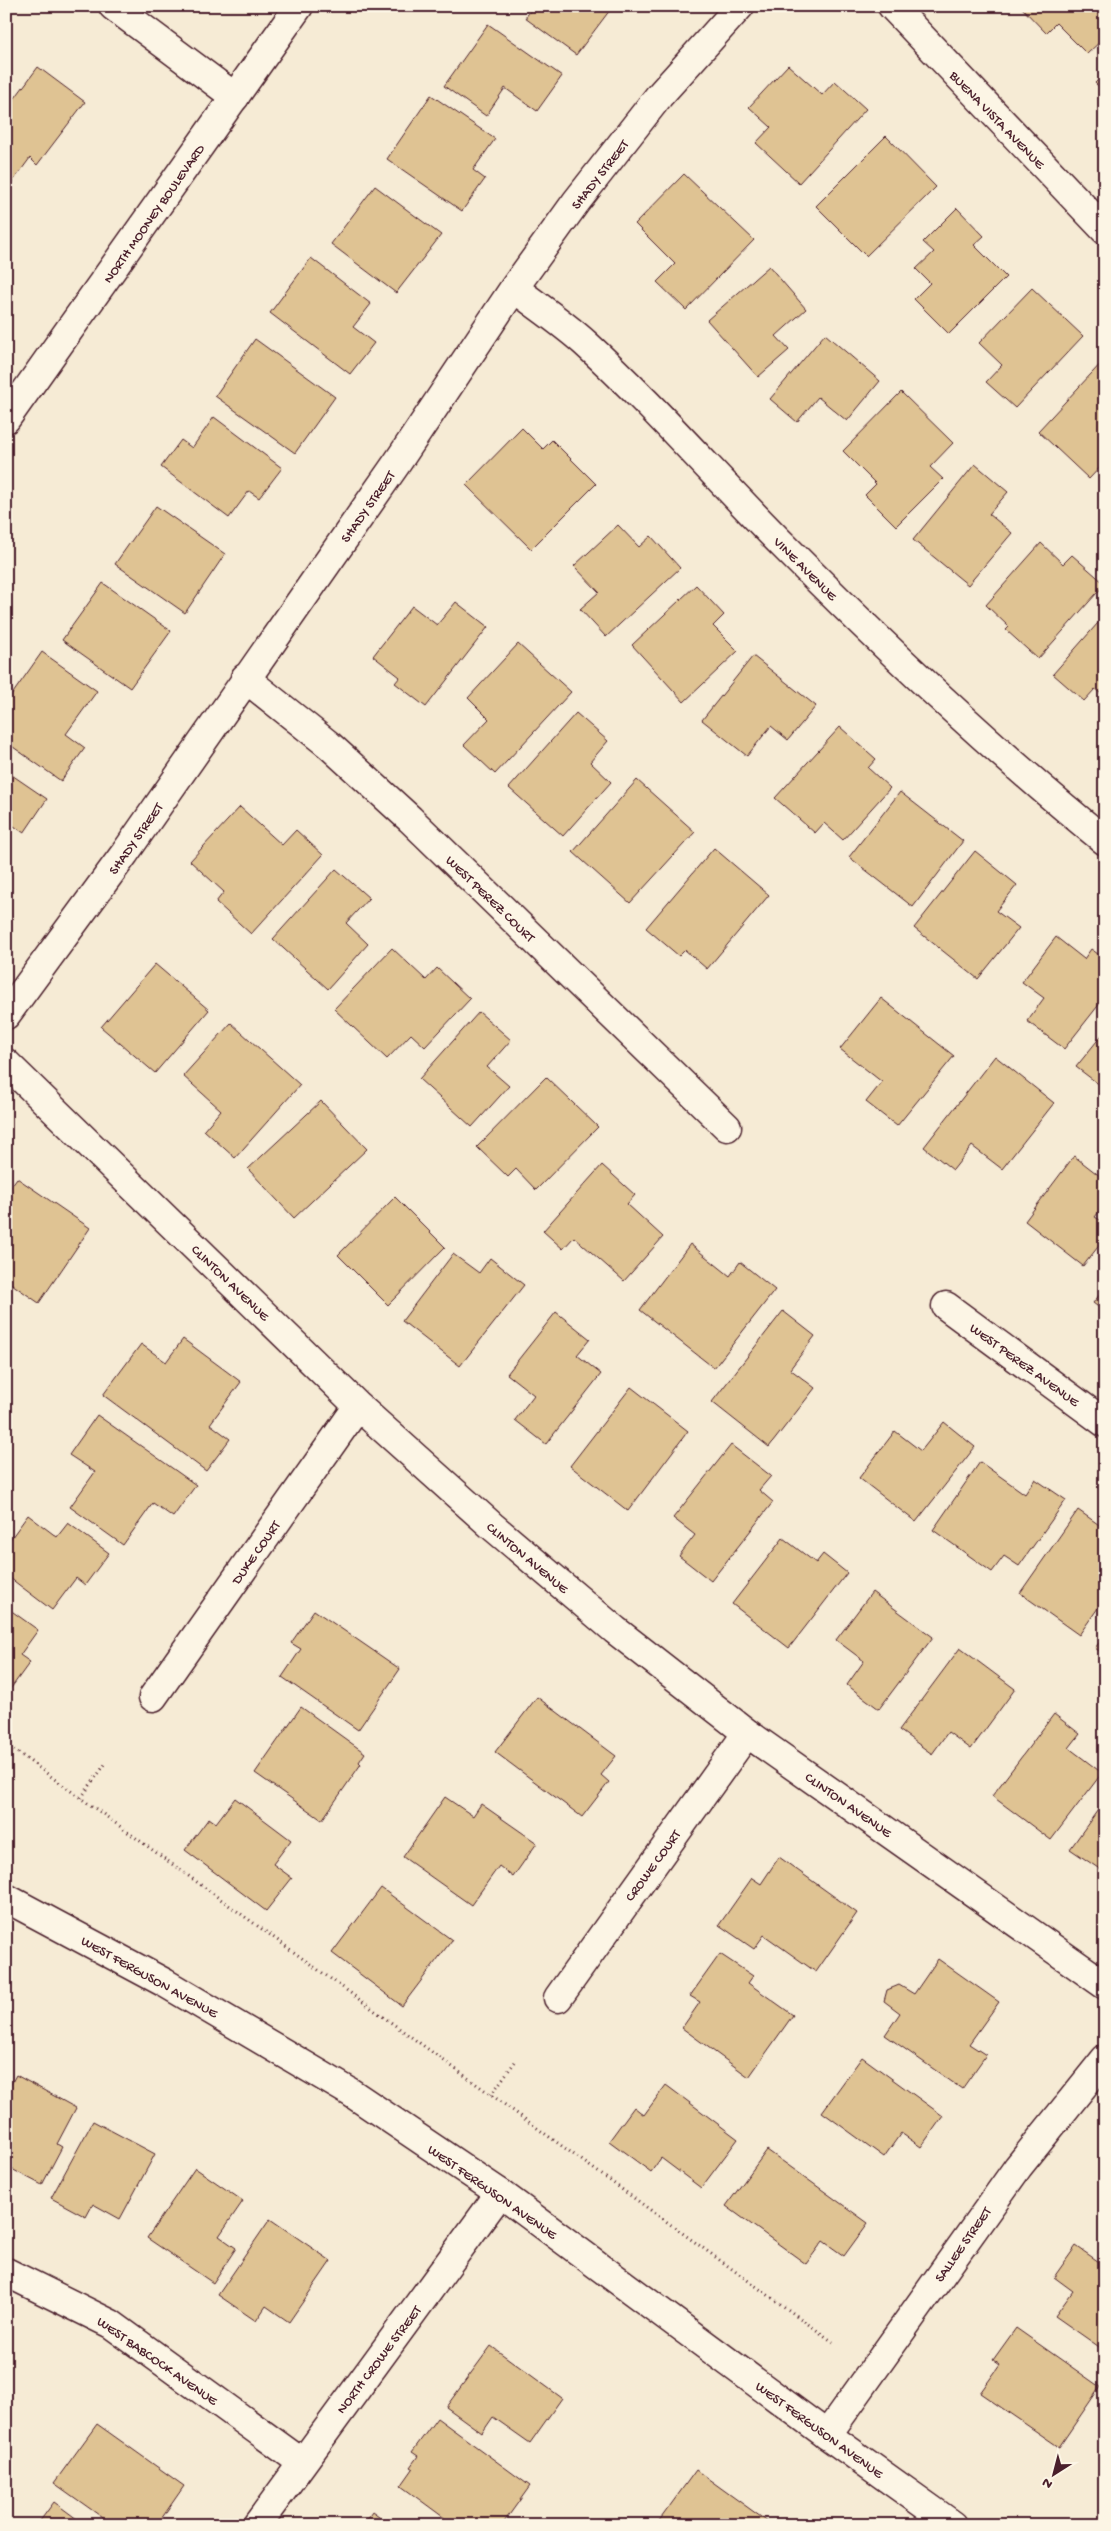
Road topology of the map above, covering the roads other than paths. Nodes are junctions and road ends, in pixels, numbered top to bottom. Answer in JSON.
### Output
{"nodes":[{"id":1,"x":114,"y":6,"type":"edge"},
{"id":2,"x":299,"y":6,"type":"edge"},
{"id":3,"x":740,"y":6,"type":"edge"},
{"id":4,"x":892,"y":6,"type":"edge"},
{"id":5,"x":235,"y":97,"type":"junction"},
{"id":6,"x":1105,"y":230,"type":"edge"},
{"id":7,"x":514,"y":288,"type":"junction"},
{"id":8,"x":6,"y":420,"type":"edge"},
{"id":9,"x":245,"y":678,"type":"junction"},
{"id":10,"x":1105,"y":841,"type":"edge"},
{"id":11,"x":6,"y":1015,"type":"edge"},
{"id":12,"x":6,"y":1063,"type":"edge"},
{"id":13,"x":728,"y":1127,"type":"dead end"},
{"id":14,"x":946,"y":1306,"type":"dead end"},
{"id":15,"x":358,"y":1406,"type":"junction"},
{"id":16,"x":1105,"y":1423,"type":"edge"},
{"id":17,"x":153,"y":1697,"type":"dead end"},
{"id":18,"x":747,"y":1733,"type":"junction"},
{"id":19,"x":6,"y":1898,"type":"edge"},
{"id":20,"x":1105,"y":1985,"type":"edge"},
{"id":21,"x":558,"y":1998,"type":"dead end"},
{"id":22,"x":1105,"y":2059,"type":"edge"},
{"id":23,"x":500,"y":2193,"type":"junction"},
{"id":24,"x":6,"y":2272,"type":"edge"},
{"id":25,"x":827,"y":2434,"type":"junction"},
{"id":26,"x":301,"y":2462,"type":"junction"},
{"id":27,"x":257,"y":2525,"type":"edge"},
{"id":28,"x":953,"y":2525,"type":"edge"}],
"edges":[{"from":1,"to":5,"type":"street"},
{"from":2,"to":5,"type":"street","name":"NORTH MOONEY BOULEVARD"},
{"from":3,"to":7,"type":"street","name":"SHADY STREET"},
{"from":4,"to":6,"type":"street","name":"BUENA VISTA AVENUE"},
{"from":5,"to":8,"type":"street","name":"NORTH MOONEY BOULEVARD"},
{"from":7,"to":9,"type":"street","name":"SHADY STREET"},
{"from":7,"to":10,"type":"street","name":"VINE AVENUE"},
{"from":9,"to":11,"type":"street","name":"SHADY STREET"},
{"from":9,"to":13,"type":"street","name":"WEST PEREZ COURT"},
{"from":12,"to":15,"type":"street","name":"CLINTON AVENUE"},
{"from":14,"to":16,"type":"street","name":"WEST PEREZ AVENUE"},
{"from":15,"to":17,"type":"street","name":"DUKE COURT"},
{"from":15,"to":18,"type":"street","name":"CLINTON AVENUE"},
{"from":18,"to":20,"type":"street","name":"CLINTON AVENUE"},
{"from":18,"to":21,"type":"street","name":"CROWE COURT"},
{"from":19,"to":23,"type":"street","name":"WEST FERGUSON AVENUE"},
{"from":22,"to":25,"type":"street","name":"SALLEE STREET"},
{"from":23,"to":25,"type":"street","name":"WEST FERGUSON AVENUE"},
{"from":23,"to":26,"type":"street","name":"NORTH CROWE STREET"},
{"from":24,"to":26,"type":"street","name":"WEST BABCOCK AVENUE"},
{"from":25,"to":28,"type":"street","name":"WEST FERGUSON AVENUE"},
{"from":26,"to":27,"type":"street","name":"NORTH CROWE STREET"}]}
